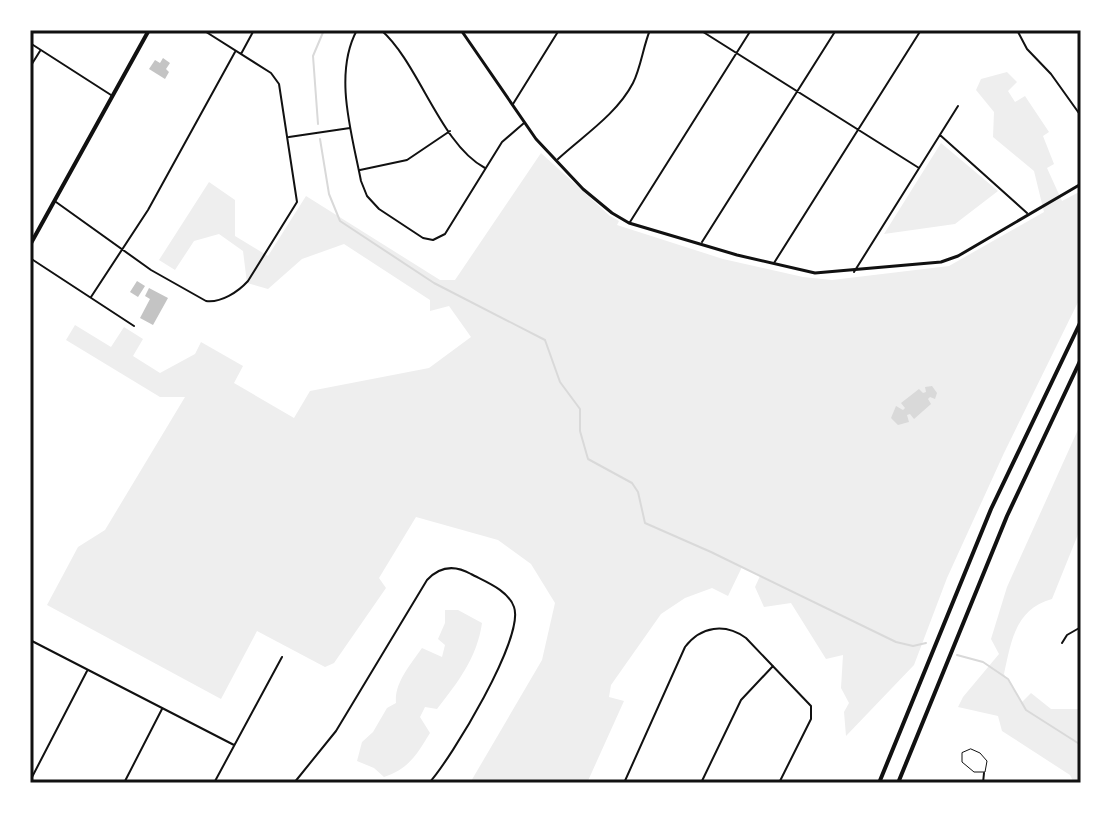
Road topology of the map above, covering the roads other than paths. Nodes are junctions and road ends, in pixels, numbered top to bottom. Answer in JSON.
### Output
{"nodes":[{"id":1,"x":149,"y":30,"type":"edge"},
{"id":2,"x":203,"y":30,"type":"edge"},
{"id":3,"x":254,"y":30,"type":"edge"},
{"id":4,"x":357,"y":30,"type":"edge"},
{"id":5,"x":381,"y":30,"type":"edge"},
{"id":6,"x":461,"y":30,"type":"edge"},
{"id":7,"x":559,"y":30,"type":"edge"},
{"id":8,"x":650,"y":30,"type":"edge"},
{"id":9,"x":700,"y":30,"type":"edge"},
{"id":10,"x":751,"y":30,"type":"edge"},
{"id":11,"x":836,"y":30,"type":"edge"},
{"id":12,"x":921,"y":30,"type":"edge"},
{"id":13,"x":1017,"y":30,"type":"edge"},
{"id":14,"x":30,"y":43,"type":"edge"},
{"id":15,"x":41,"y":50,"type":"junction"},
{"id":16,"x":235,"y":51,"type":"junction"},
{"id":17,"x":737,"y":53,"type":"junction"},
{"id":18,"x":241,"y":54,"type":"junction"},
{"id":19,"x":30,"y":67,"type":"edge"},
{"id":20,"x":797,"y":91,"type":"junction"},
{"id":21,"x":112,"y":96,"type":"junction"},
{"id":22,"x":512,"y":105,"type":"junction"},
{"id":23,"x":958,"y":106,"type":"dead end"},
{"id":24,"x":1081,"y":116,"type":"edge"},
{"id":25,"x":524,"y":123,"type":"junction"},
{"id":26,"x":352,"y":127,"type":"junction"},
{"id":27,"x":858,"y":129,"type":"junction"},
{"id":28,"x":450,"y":131,"type":"junction"},
{"id":29,"x":940,"y":135,"type":"junction"},
{"id":30,"x":287,"y":137,"type":"junction"},
{"id":31,"x":556,"y":161,"type":"junction"},
{"id":32,"x":919,"y":168,"type":"junction"},
{"id":33,"x":486,"y":169,"type":"junction"},
{"id":34,"x":359,"y":170,"type":"junction"},
{"id":35,"x":1081,"y":184,"type":"edge"},
{"id":36,"x":54,"y":201,"type":"junction"},
{"id":37,"x":1028,"y":214,"type":"junction"},
{"id":38,"x":629,"y":223,"type":"junction"},
{"id":39,"x":30,"y":245,"type":"edge"},
{"id":40,"x":701,"y":245,"type":"junction"},
{"id":41,"x":121,"y":249,"type":"junction"},
{"id":42,"x":30,"y":258,"type":"edge"},
{"id":43,"x":773,"y":264,"type":"junction"},
{"id":44,"x":854,"y":272,"type":"junction"},
{"id":45,"x":91,"y":297,"type":"junction"},
{"id":46,"x":1081,"y":321,"type":"edge"},
{"id":47,"x":134,"y":326,"type":"dead end"},
{"id":48,"x":1081,"y":359,"type":"edge"},
{"id":49,"x":1081,"y":627,"type":"edge"},
{"id":50,"x":30,"y":640,"type":"edge"},
{"id":51,"x":1062,"y":643,"type":"dead end"},
{"id":52,"x":282,"y":657,"type":"dead end"},
{"id":53,"x":773,"y":665,"type":"junction"},
{"id":54,"x":88,"y":669,"type":"junction"},
{"id":55,"x":162,"y":708,"type":"junction"},
{"id":56,"x":234,"y":745,"type":"junction"},
{"id":57,"x":984,"y":773,"type":"junction"},
{"id":58,"x":30,"y":781,"type":"edge"},
{"id":59,"x":124,"y":783,"type":"edge"},
{"id":60,"x":214,"y":783,"type":"edge"},
{"id":61,"x":294,"y":783,"type":"edge"},
{"id":62,"x":429,"y":783,"type":"edge"},
{"id":63,"x":624,"y":783,"type":"edge"},
{"id":64,"x":701,"y":783,"type":"edge"},
{"id":65,"x":779,"y":783,"type":"edge"},
{"id":66,"x":879,"y":783,"type":"edge"},
{"id":67,"x":898,"y":783,"type":"edge"},
{"id":68,"x":983,"y":783,"type":"edge"}],
"edges":[{"from":1,"to":21,"type":"main road"},
{"from":2,"to":16,"type":"street"},
{"from":3,"to":18,"type":"street"},
{"from":4,"to":26,"type":"street"},
{"from":5,"to":28,"type":"street"},
{"from":6,"to":22,"type":"street"},
{"from":7,"to":22,"type":"street"},
{"from":8,"to":31,"type":"street"},
{"from":9,"to":17,"type":"street"},
{"from":10,"to":17,"type":"street"},
{"from":11,"to":20,"type":"street"},
{"from":12,"to":27,"type":"street"},
{"from":13,"to":24,"type":"street"},
{"from":14,"to":15,"type":"street"},
{"from":15,"to":19,"type":"street"},
{"from":15,"to":21,"type":"street"},
{"from":16,"to":18,"type":"street"},
{"from":16,"to":41,"type":"street"},
{"from":17,"to":20,"type":"street"},
{"from":17,"to":38,"type":"street"},
{"from":18,"to":30,"type":"street"},
{"from":20,"to":27,"type":"street"},
{"from":20,"to":40,"type":"street"},
{"from":21,"to":36,"type":"main road"},
{"from":22,"to":25,"type":"street"},
{"from":23,"to":29,"type":"street"},
{"from":25,"to":31,"type":"street"},
{"from":25,"to":33,"type":"street"},
{"from":26,"to":30,"type":"street"},
{"from":26,"to":34,"type":"street"},
{"from":27,"to":32,"type":"street"},
{"from":27,"to":43,"type":"street"},
{"from":28,"to":33,"type":"street"},
{"from":28,"to":34,"type":"street"},
{"from":29,"to":32,"type":"street"},
{"from":29,"to":37,"type":"street"},
{"from":30,"to":41,"type":"street"},
{"from":31,"to":38,"type":"street"},
{"from":32,"to":44,"type":"street"},
{"from":33,"to":34,"type":"street"},
{"from":35,"to":37,"type":"street"},
{"from":36,"to":39,"type":"main road"},
{"from":36,"to":41,"type":"street"},
{"from":37,"to":44,"type":"street"},
{"from":38,"to":40,"type":"street"},
{"from":40,"to":43,"type":"street"},
{"from":41,"to":45,"type":"street"},
{"from":42,"to":45,"type":"street"},
{"from":43,"to":44,"type":"street"},
{"from":45,"to":47,"type":"street"},
{"from":46,"to":66,"type":"main road"},
{"from":48,"to":67,"type":"main road"},
{"from":49,"to":51,"type":"street"},
{"from":50,"to":54,"type":"street"},
{"from":52,"to":56,"type":"street"},
{"from":53,"to":63,"type":"street"},
{"from":53,"to":64,"type":"street"},
{"from":53,"to":65,"type":"street"},
{"from":54,"to":55,"type":"street"},
{"from":54,"to":58,"type":"street"},
{"from":55,"to":56,"type":"street"},
{"from":55,"to":59,"type":"street"},
{"from":56,"to":60,"type":"street"},
{"from":57,"to":57,"type":"lane"},
{"from":57,"to":68,"type":"street"},
{"from":61,"to":62,"type":"street"}]}
